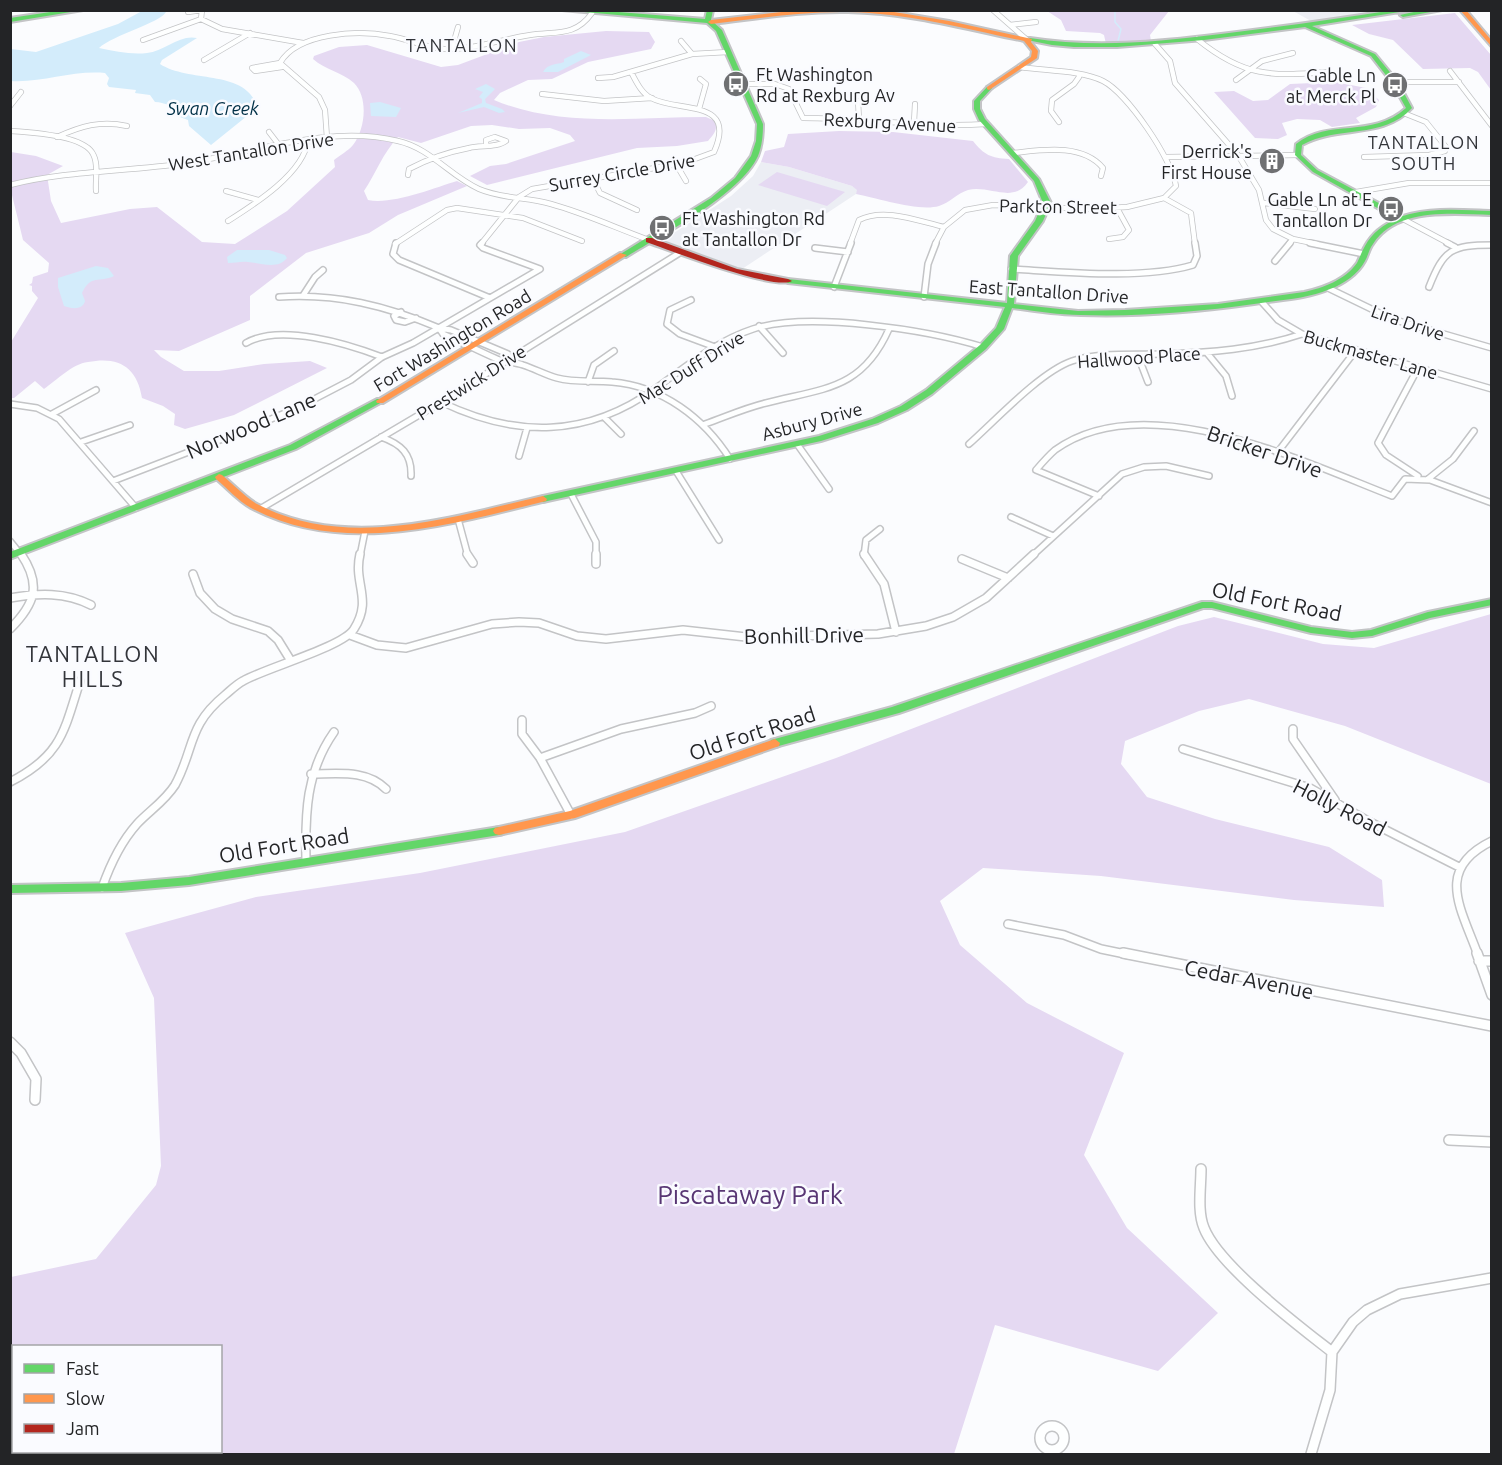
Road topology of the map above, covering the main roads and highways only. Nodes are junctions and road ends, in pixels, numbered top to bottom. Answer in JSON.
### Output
{"nodes":[{"id":1,"x":80,"y":10,"type":"edge"},
{"id":2,"x":565,"y":10,"type":"edge"},
{"id":3,"x":1409,"y":10,"type":"edge"},
{"id":4,"x":1439,"y":10,"type":"edge"},
{"id":5,"x":1463,"y":10,"type":"edge"},
{"id":6,"x":1474,"y":10,"type":"edge"},
{"id":7,"x":839,"y":11,"type":"edge"},
{"id":8,"x":786,"y":12,"type":"edge"},
{"id":9,"x":1370,"y":17,"type":"junction"},
{"id":10,"x":713,"y":19,"type":"edge"},
{"id":11,"x":10,"y":20,"type":"edge"},
{"id":12,"x":1307,"y":26,"type":"junction"},
{"id":13,"x":1491,"y":30,"type":"edge"},
{"id":14,"x":1026,"y":39,"type":"junction"},
{"id":15,"x":1491,"y":45,"type":"edge"},
{"id":16,"x":1491,"y":213,"type":"edge"},
{"id":17,"x":1403,"y":219,"type":"junction"},
{"id":18,"x":650,"y":240,"type":"junction"},
{"id":19,"x":1010,"y":306,"type":"junction"},
{"id":20,"x":219,"y":477,"type":"junction"},
{"id":21,"x":16,"y":554,"type":"edge"},
{"id":22,"x":1491,"y":602,"type":"edge"},
{"id":23,"x":10,"y":889,"type":"edge"}],
"edges":[{"from":1,"to":11,"type":"main road"},
{"from":2,"to":10,"type":"main road"},
{"from":3,"to":9,"type":"main road"},
{"from":4,"to":9,"type":"main road"},
{"from":5,"to":15,"type":"main road"},
{"from":6,"to":13,"type":"main road"},
{"from":7,"to":8,"type":"main road"},
{"from":7,"to":14,"type":"main road"},
{"from":8,"to":10,"type":"main road"},
{"from":9,"to":12,"type":"main road"},
{"from":10,"to":18,"type":"main road","name":"Fort Washington Road"},
{"from":12,"to":14,"type":"main road"},
{"from":12,"to":17,"type":"main road"},
{"from":14,"to":19,"type":"main road","name":"Asbury Drive"},
{"from":16,"to":17,"type":"main road","name":"East Tantallon Drive"},
{"from":17,"to":19,"type":"main road","name":"East Tantallon Drive"},
{"from":18,"to":19,"type":"main road","name":"East Tantallon Drive"},
{"from":18,"to":20,"type":"main road","name":"Fort Washington Road"},
{"from":19,"to":20,"type":"main road","name":"Asbury Drive"},
{"from":20,"to":21,"type":"main road","name":"Fort Washington Road"},
{"from":22,"to":23,"type":"main road","name":"Old Fort Road"}]}
